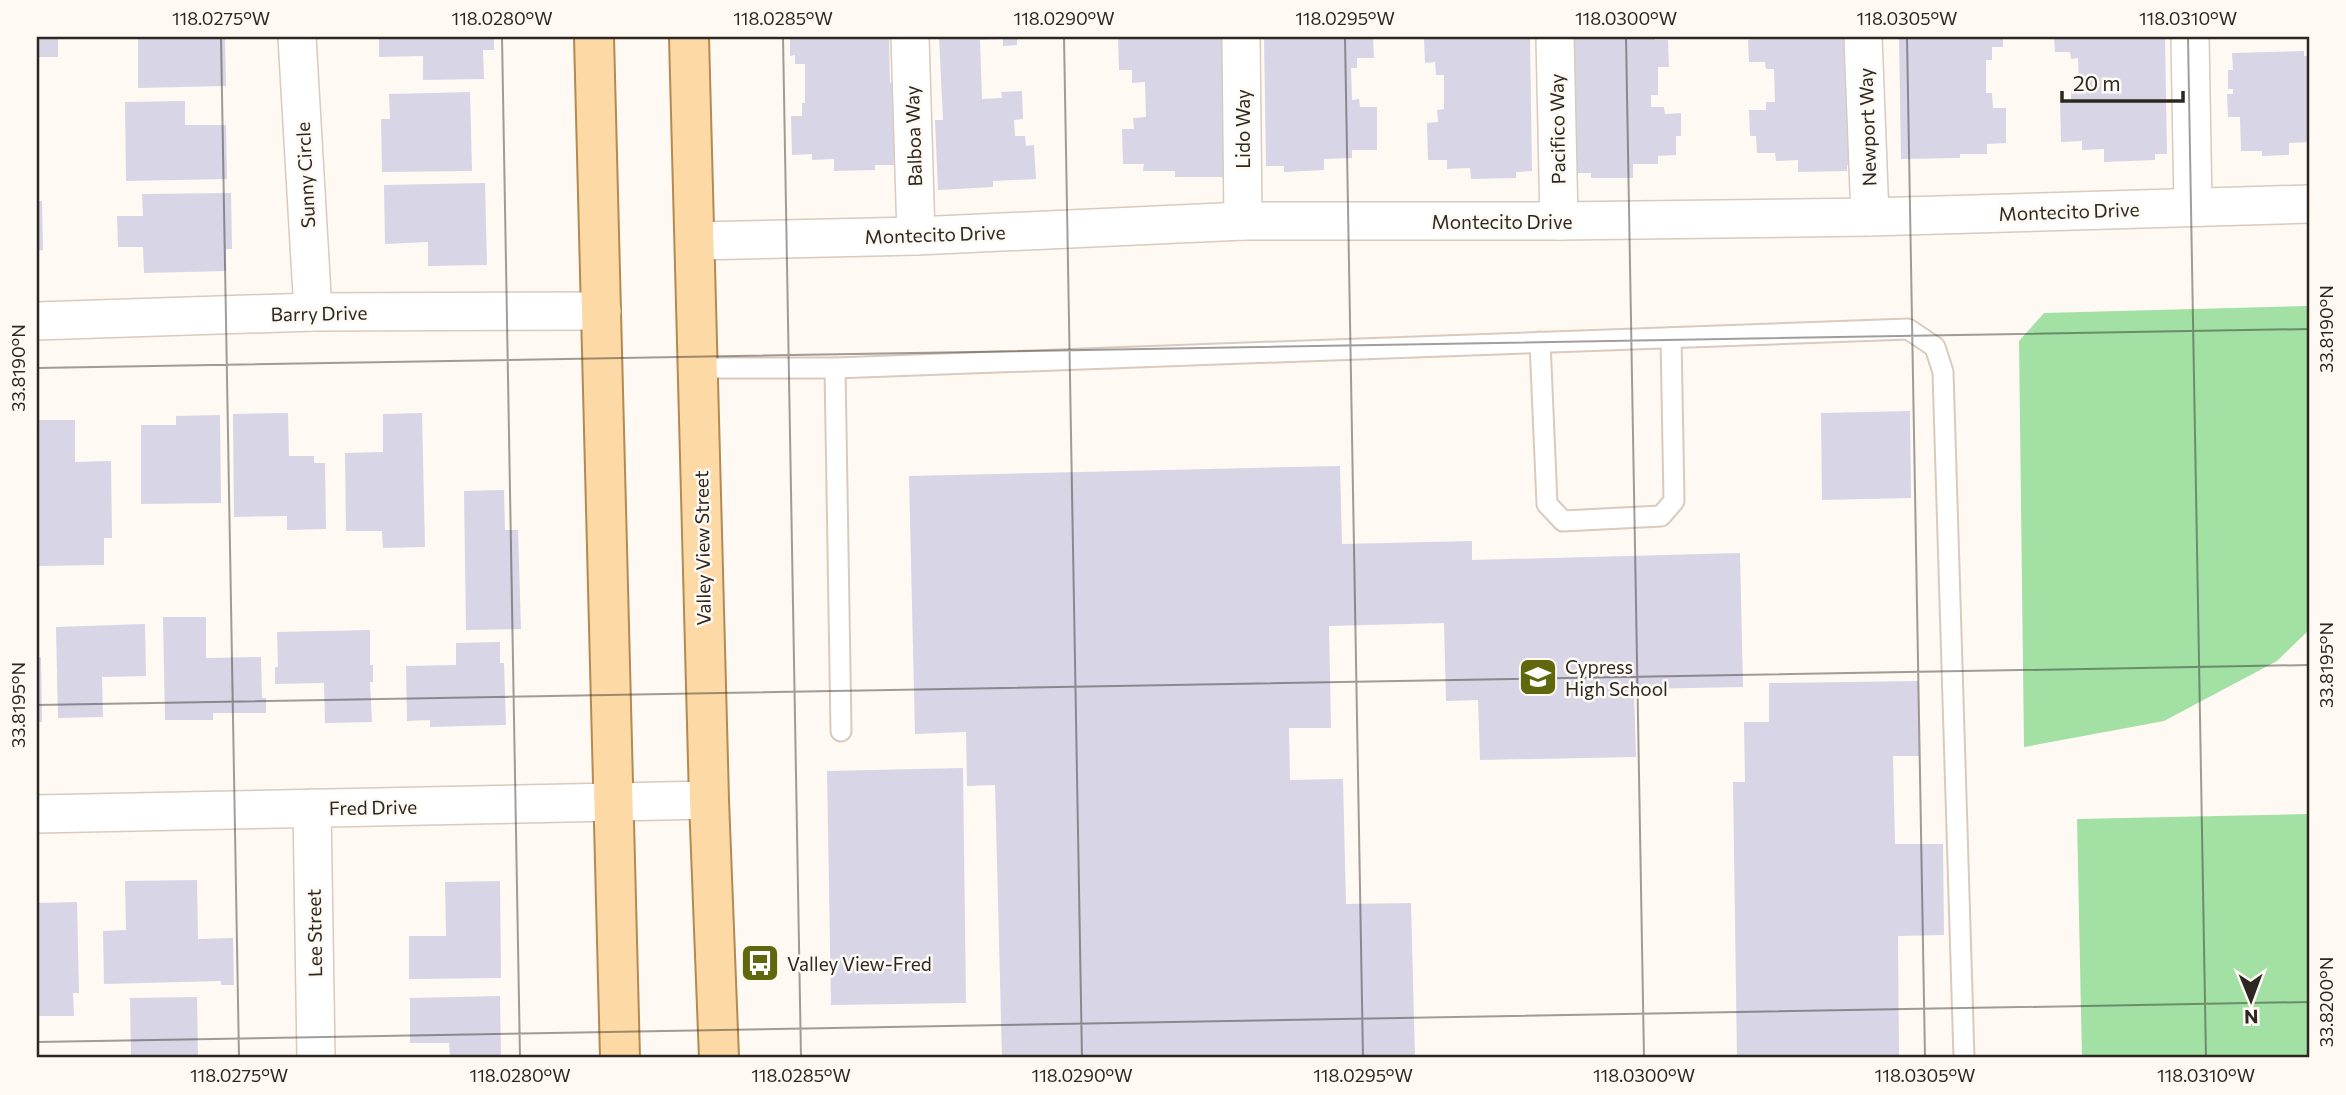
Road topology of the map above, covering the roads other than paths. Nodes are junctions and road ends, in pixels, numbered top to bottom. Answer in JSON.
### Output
{"nodes":[{"id":1,"x":297,"y":37,"type":"edge"},
{"id":2,"x":594,"y":37,"type":"edge"},
{"id":3,"x":689,"y":37,"type":"edge"},
{"id":4,"x":910,"y":37,"type":"edge"},
{"id":5,"x":1241,"y":37,"type":"edge"},
{"id":6,"x":1555,"y":37,"type":"edge"},
{"id":7,"x":1863,"y":37,"type":"edge"},
{"id":8,"x":2190,"y":37,"type":"edge"},
{"id":9,"x":2204,"y":37,"type":"edge"},
{"id":10,"x":2309,"y":204,"type":"edge"},
{"id":11,"x":2193,"y":207,"type":"junction"},
{"id":12,"x":1870,"y":216,"type":"junction"},
{"id":13,"x":1243,"y":221,"type":"junction"},
{"id":14,"x":1559,"y":221,"type":"junction"},
{"id":15,"x":916,"y":236,"type":"junction"},
{"id":16,"x":695,"y":241,"type":"junction"},
{"id":17,"x":602,"y":311,"type":"junction"},
{"id":18,"x":313,"y":312,"type":"junction"},
{"id":19,"x":37,"y":321,"type":"edge"},
{"id":20,"x":1671,"y":338,"type":"junction"},
{"id":21,"x":1540,"y":342,"type":"junction"},
{"id":22,"x":698,"y":368,"type":"junction"},
{"id":23,"x":835,"y":368,"type":"junction"},
{"id":24,"x":841,"y":732,"type":"dead end"},
{"id":25,"x":709,"y":800,"type":"junction"},
{"id":26,"x":615,"y":804,"type":"junction"},
{"id":27,"x":312,"y":808,"type":"junction"},
{"id":28,"x":37,"y":814,"type":"edge"},
{"id":29,"x":316,"y":1058,"type":"edge"},
{"id":30,"x":620,"y":1058,"type":"edge"},
{"id":31,"x":719,"y":1058,"type":"edge"},
{"id":32,"x":1964,"y":1058,"type":"edge"}],
"edges":[{"from":1,"to":18,"type":"street","name":"Sunny Circle"},
{"from":2,"to":17,"type":"main road"},
{"from":3,"to":16,"type":"main road","name":"Valley View Street"},
{"from":4,"to":15,"type":"street","name":"Balboa Way"},
{"from":5,"to":13,"type":"street","name":"Lido Way"},
{"from":6,"to":14,"type":"street","name":"Pacifico Way"},
{"from":7,"to":12,"type":"street","name":"Newport Way"},
{"from":8,"to":9,"type":"street"},
{"from":8,"to":11,"type":"street"},
{"from":10,"to":11,"type":"street","name":"Montecito Drive"},
{"from":11,"to":12,"type":"street","name":"Montecito Drive"},
{"from":12,"to":14,"type":"street","name":"Montecito Drive"},
{"from":13,"to":14,"type":"street","name":"Montecito Drive"},
{"from":13,"to":15,"type":"street","name":"Montecito Drive"},
{"from":15,"to":16,"type":"street","name":"Montecito Drive"},
{"from":16,"to":22,"type":"main road","name":"Valley View Street"},
{"from":17,"to":18,"type":"street","name":"Barry Drive"},
{"from":17,"to":26,"type":"main road"},
{"from":18,"to":19,"type":"street","name":"Barry Drive"},
{"from":20,"to":21,"type":"lane"},
{"from":20,"to":21,"type":"lane"},
{"from":20,"to":32,"type":"lane"},
{"from":21,"to":23,"type":"lane"},
{"from":22,"to":23,"type":"lane"},
{"from":22,"to":25,"type":"main road","name":"Valley View Street"},
{"from":23,"to":24,"type":"lane"},
{"from":25,"to":26,"type":"street","name":"Fred Drive"},
{"from":25,"to":31,"type":"main road","name":"Valley View Street"},
{"from":26,"to":27,"type":"street","name":"Fred Drive"},
{"from":26,"to":30,"type":"main road"},
{"from":27,"to":28,"type":"street","name":"Fred Drive"},
{"from":27,"to":29,"type":"street","name":"Lee Street"}]}
